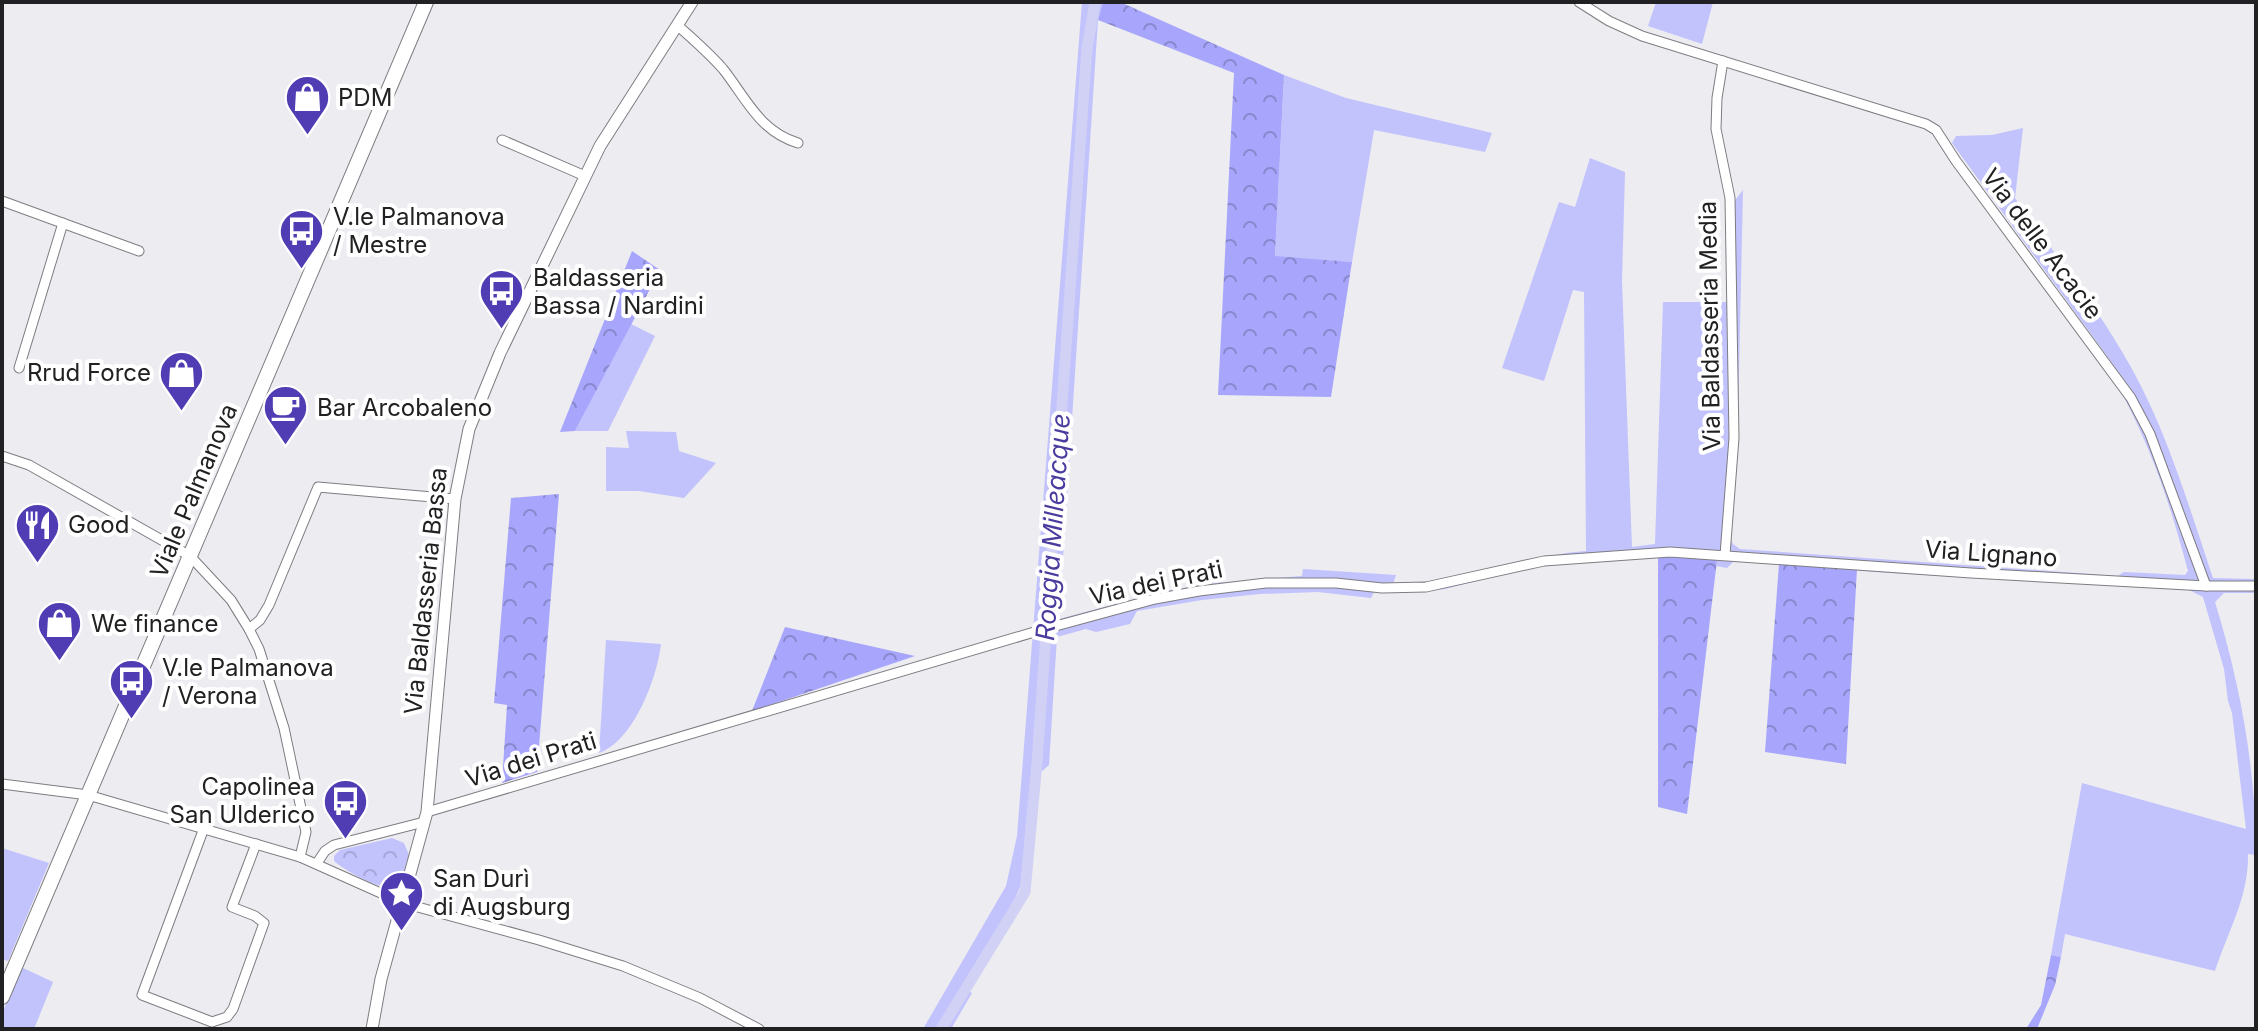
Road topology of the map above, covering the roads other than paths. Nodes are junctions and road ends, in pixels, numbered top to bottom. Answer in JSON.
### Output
{"nodes":[{"id":1,"x":426,"y":2,"type":"edge"},
{"id":2,"x":692,"y":2,"type":"edge"},
{"id":3,"x":1579,"y":2,"type":"edge"},
{"id":4,"x":677,"y":25,"type":"junction"},
{"id":5,"x":1723,"y":61,"type":"junction"},
{"id":6,"x":502,"y":140,"type":"dead end"},
{"id":7,"x":798,"y":143,"type":"dead end"},
{"id":8,"x":585,"y":176,"type":"junction"},
{"id":9,"x":2,"y":201,"type":"edge"},
{"id":10,"x":63,"y":223,"type":"junction"},
{"id":11,"x":139,"y":251,"type":"dead end"},
{"id":12,"x":19,"y":368,"type":"dead end"},
{"id":13,"x":2,"y":456,"type":"edge"},
{"id":14,"x":455,"y":499,"type":"junction"},
{"id":15,"x":1725,"y":555,"type":"junction"},
{"id":16,"x":190,"y":556,"type":"junction"},
{"id":17,"x":2206,"y":586,"type":"junction"},
{"id":18,"x":2256,"y":586,"type":"edge"},
{"id":19,"x":249,"y":629,"type":"junction"},
{"id":20,"x":2,"y":784,"type":"edge"},
{"id":21,"x":88,"y":795,"type":"junction"},
{"id":22,"x":426,"y":817,"type":"junction"},
{"id":23,"x":204,"y":828,"type":"junction"},
{"id":24,"x":256,"y":844,"type":"junction"},
{"id":25,"x":300,"y":857,"type":"junction"},
{"id":26,"x":317,"y":863,"type":"junction"},
{"id":27,"x":403,"y":903,"type":"junction"},
{"id":28,"x":2,"y":997,"type":"edge"},
{"id":29,"x":372,"y":1029,"type":"edge"},
{"id":30,"x":759,"y":1029,"type":"edge"}],
"edges":[{"from":1,"to":16,"type":"main road","name":"Viale Palmanova"},
{"from":2,"to":4,"type":"street","name":"Via Baldasseria Bassa"},
{"from":3,"to":5,"type":"street"},
{"from":4,"to":7,"type":"street"},
{"from":4,"to":8,"type":"street","name":"Via Baldasseria Bassa"},
{"from":5,"to":15,"type":"street","name":"Via Baldasseria Media"},
{"from":5,"to":17,"type":"street","name":"Via delle Acacie"},
{"from":6,"to":8,"type":"street"},
{"from":8,"to":14,"type":"street","name":"Via Baldasseria Bassa"},
{"from":9,"to":10,"type":"street"},
{"from":10,"to":11,"type":"street"},
{"from":10,"to":12,"type":"street"},
{"from":13,"to":16,"type":"street"},
{"from":14,"to":19,"type":"street"},
{"from":14,"to":22,"type":"street","name":"Via Baldasseria Bassa"},
{"from":15,"to":17,"type":"street","name":"Via Lignano"},
{"from":15,"to":22,"type":"street","name":"Via dei Prati"},
{"from":16,"to":19,"type":"street"},
{"from":16,"to":21,"type":"main road","name":"Viale Palmanova"},
{"from":17,"to":18,"type":"street","name":"Via Lignano"},
{"from":19,"to":25,"type":"street"},
{"from":20,"to":21,"type":"street"},
{"from":21,"to":23,"type":"street"},
{"from":21,"to":28,"type":"main road","name":"Viale Palmanova"},
{"from":22,"to":26,"type":"street","name":"Via dei Prati"},
{"from":22,"to":27,"type":"street","name":"Via Baldasseria Bassa"},
{"from":23,"to":24,"type":"street"},
{"from":23,"to":24,"type":"street"},
{"from":24,"to":25,"type":"street"},
{"from":25,"to":26,"type":"street"},
{"from":26,"to":27,"type":"street"},
{"from":27,"to":29,"type":"street","name":"Via Baldasseria Bassa"},
{"from":27,"to":30,"type":"street"}]}
